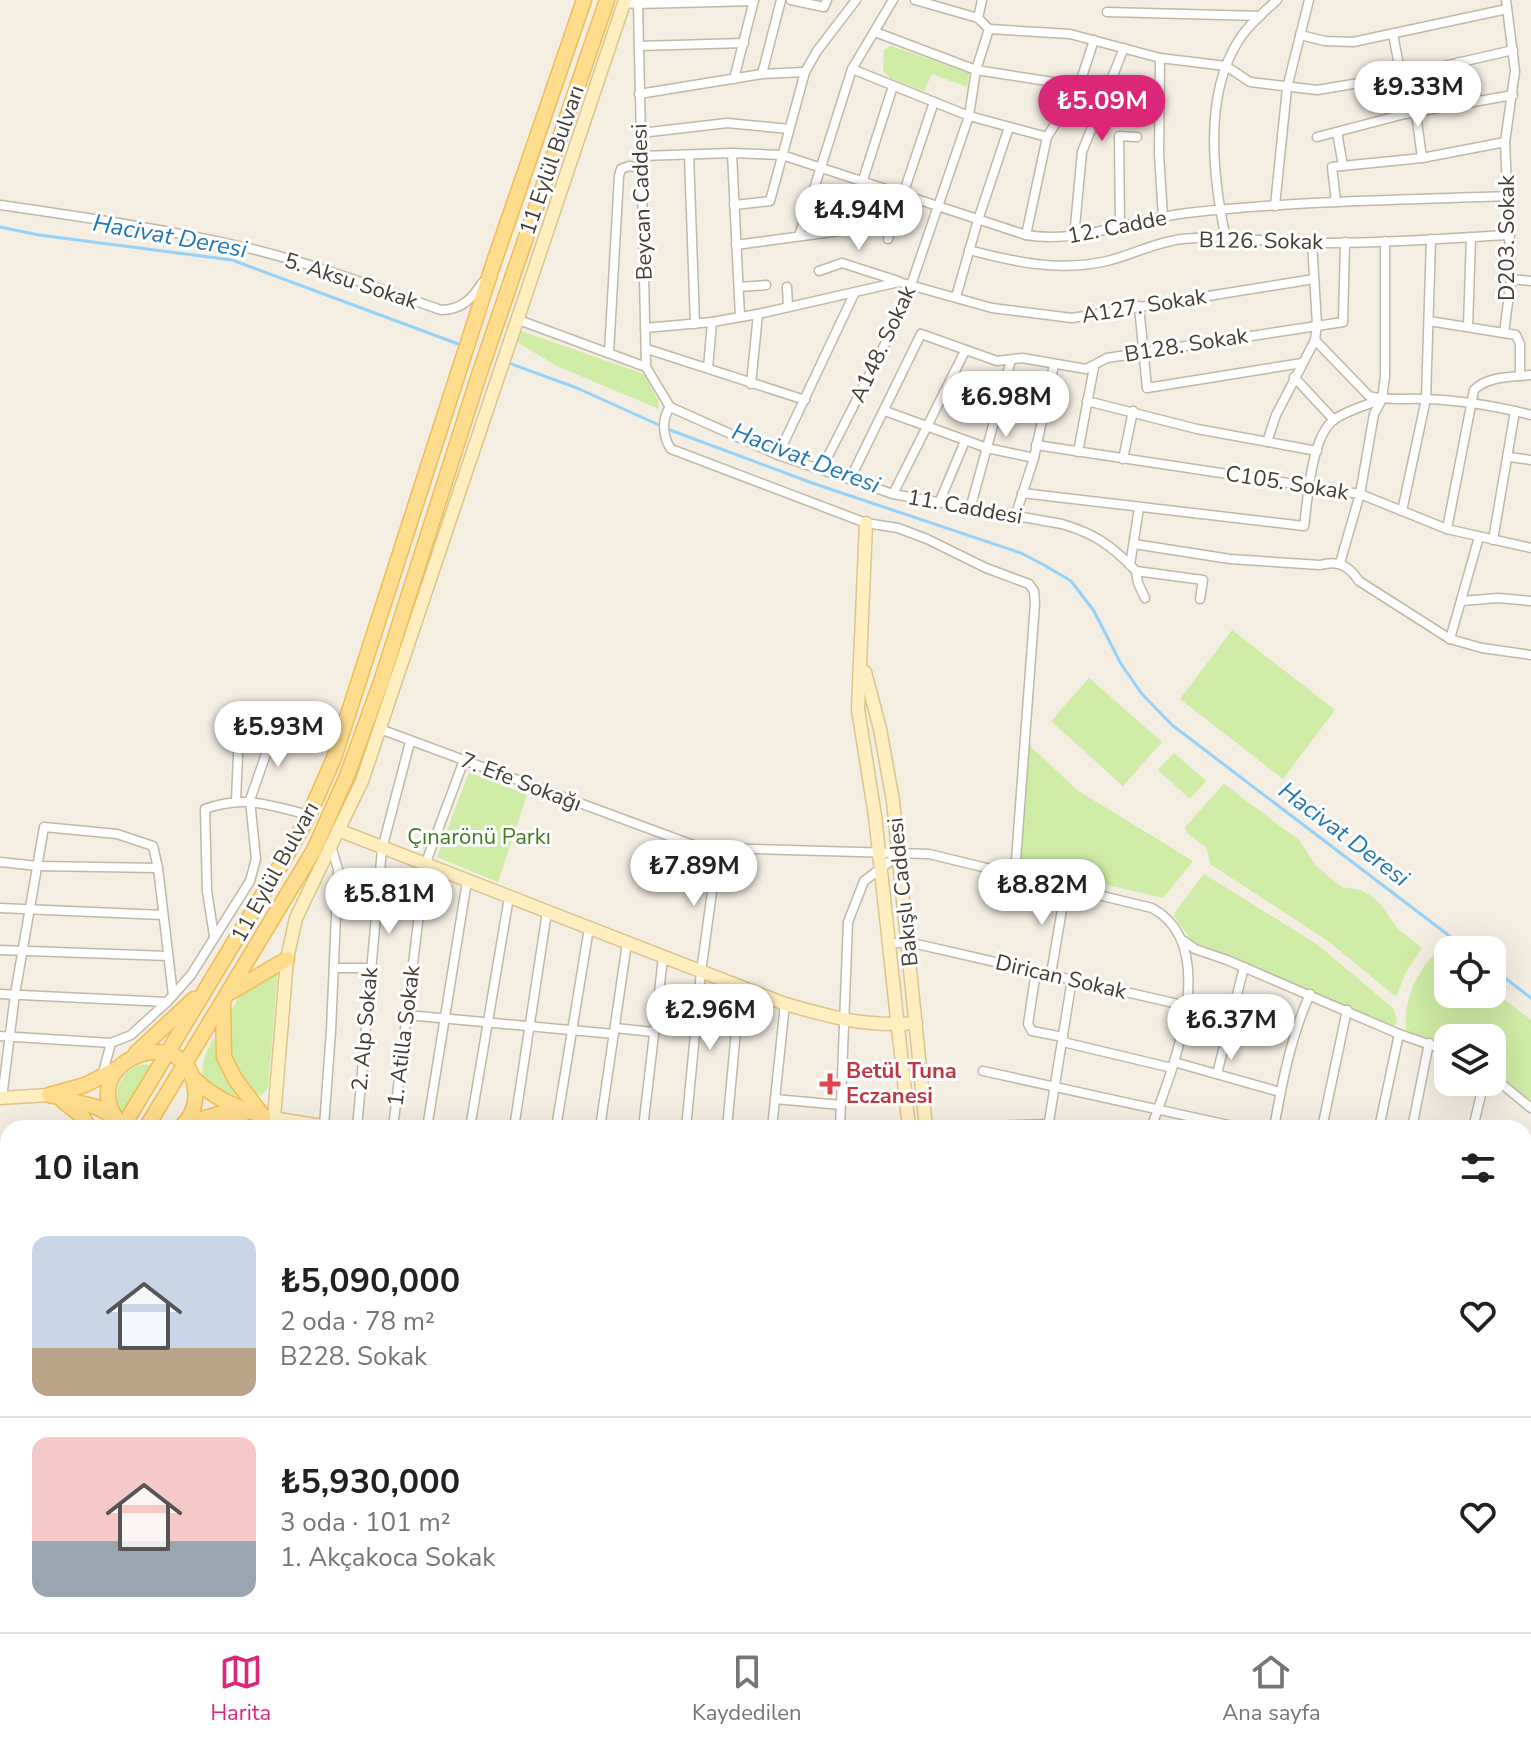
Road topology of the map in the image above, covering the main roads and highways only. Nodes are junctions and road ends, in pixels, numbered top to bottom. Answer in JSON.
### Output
{"nodes":[{"id":1,"x":584,"y":0,"type":"edge"},
{"id":2,"x":607,"y":0,"type":"edge"},
{"id":3,"x":287,"y":959,"type":"road end"},
{"id":4,"x":214,"y":979,"type":"junction"},
{"id":5,"x":225,"y":999,"type":"junction"},
{"id":6,"x":166,"y":1053,"type":"junction"},
{"id":7,"x":133,"y":1056,"type":"junction"},
{"id":8,"x":118,"y":1068,"type":"junction"},
{"id":9,"x":188,"y":1071,"type":"junction"},
{"id":10,"x":49,"y":1095,"type":"junction"},
{"id":11,"x":84,"y":1120,"type":"edge"},
{"id":12,"x":114,"y":1120,"type":"edge"},
{"id":13,"x":119,"y":1120,"type":"edge"},
{"id":14,"x":124,"y":1120,"type":"edge"},
{"id":15,"x":152,"y":1120,"type":"edge"},
{"id":16,"x":185,"y":1120,"type":"edge"},
{"id":17,"x":213,"y":1120,"type":"edge"},
{"id":18,"x":262,"y":1120,"type":"edge"},
{"id":19,"x":266,"y":1120,"type":"edge"},
{"id":20,"x":267,"y":1120,"type":"edge"}],
"edges":[{"from":1,"to":4,"type":"main road","name":"11 Eylül Bulvarı"},
{"from":2,"to":5,"type":"main road","name":"11 Eylül Bulvarı"},
{"from":3,"to":5,"type":"main road"},
{"from":4,"to":6,"type":"main road","name":"11 Eylül Bulvarı"},
{"from":4,"to":7,"type":"main road"},
{"from":5,"to":9,"type":"main road","name":"11 Eylül Bulvarı"},
{"from":5,"to":20,"type":"main road"},
{"from":6,"to":7,"type":"main road"},
{"from":6,"to":9,"type":"main road"},
{"from":6,"to":14,"type":"main road","name":"11 Eylül Bulvarı"},
{"from":7,"to":8,"type":"main road"},
{"from":8,"to":10,"type":"main road"},
{"from":8,"to":13,"type":"main road"},
{"from":9,"to":15,"type":"main road","name":"11 Eylül Bulvarı"},
{"from":9,"to":16,"type":"main road"},
{"from":9,"to":19,"type":"main road"},
{"from":10,"to":11,"type":"main road"},
{"from":10,"to":12,"type":"main road"},
{"from":17,"to":18,"type":"main road"}]}
